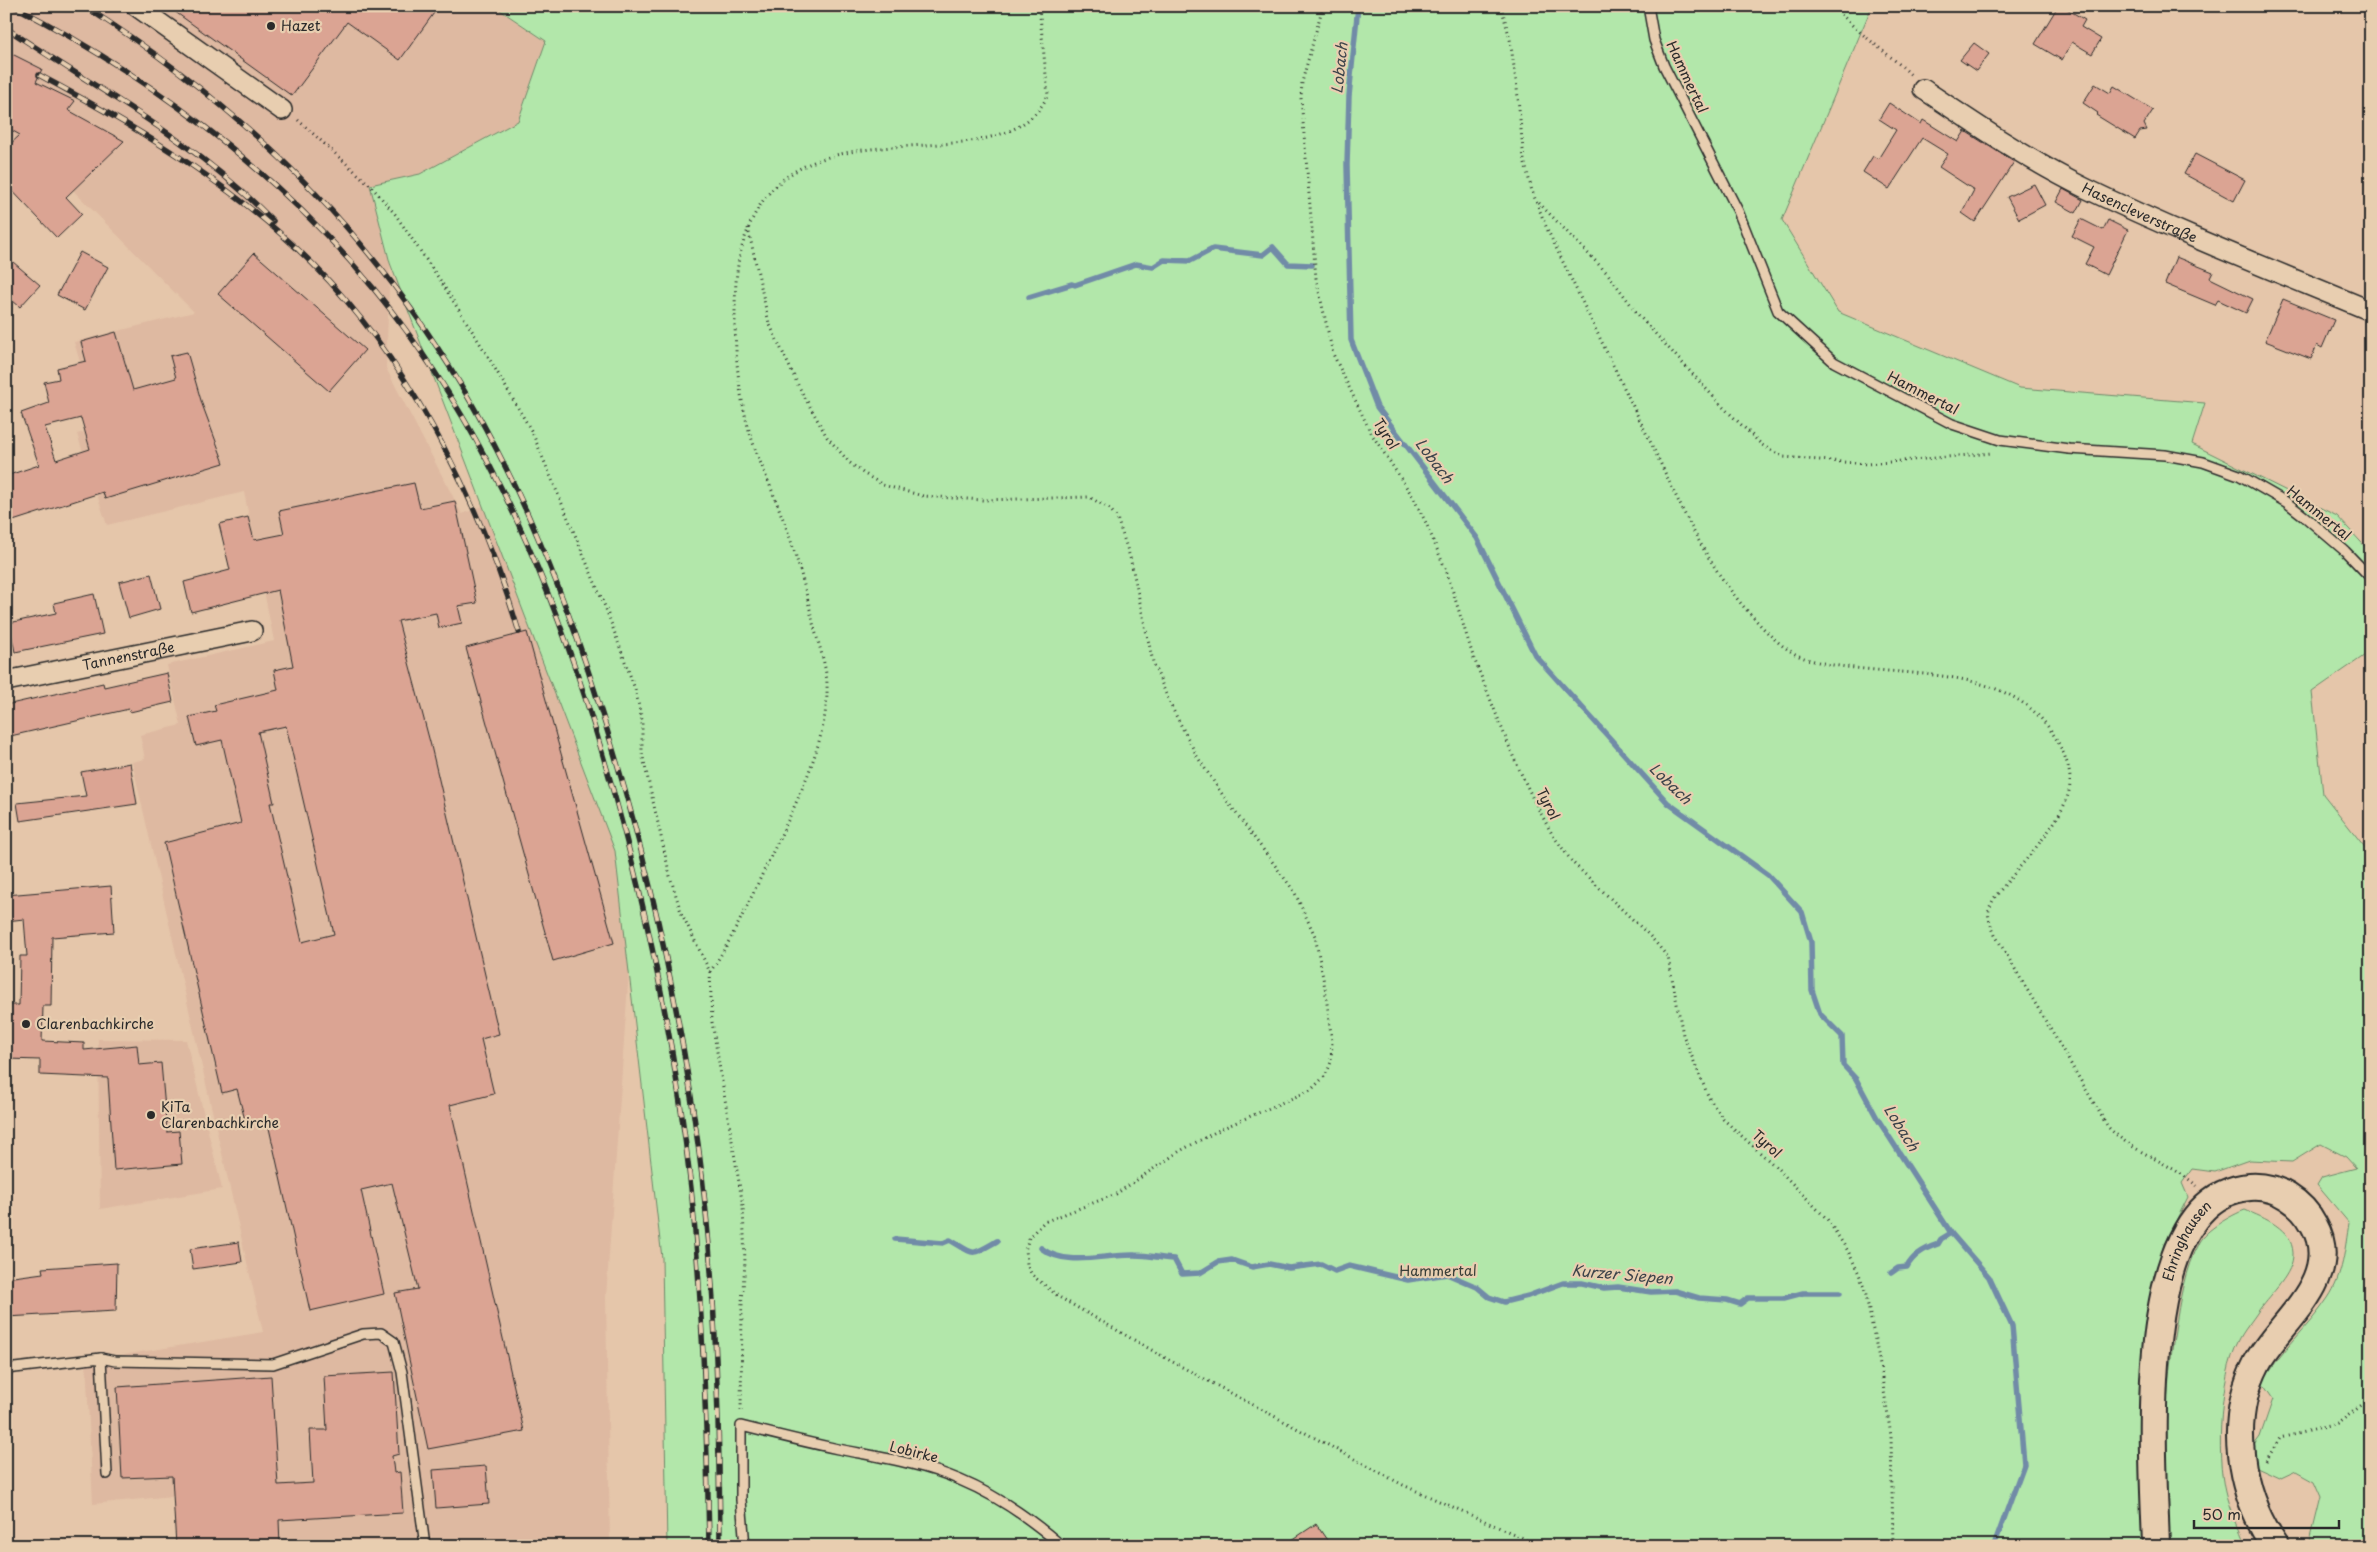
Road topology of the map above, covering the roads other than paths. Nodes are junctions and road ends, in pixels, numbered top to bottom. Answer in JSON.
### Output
{"nodes":[{"id":1,"x":136,"y":6,"type":"edge"},
{"id":2,"x":1648,"y":6,"type":"edge"},
{"id":3,"x":1923,"y":89,"type":"road end"},
{"id":4,"x":289,"y":114,"type":"road end"},
{"id":5,"x":2371,"y":311,"type":"edge"},
{"id":6,"x":2371,"y":578,"type":"edge"},
{"id":7,"x":252,"y":631,"type":"dead end"},
{"id":8,"x":6,"y":681,"type":"edge"},
{"id":9,"x":101,"y":1358,"type":"junction"},
{"id":10,"x":6,"y":1369,"type":"edge"},
{"id":11,"x":107,"y":1474,"type":"dead end"},
{"id":12,"x":425,"y":1546,"type":"edge"},
{"id":13,"x":745,"y":1546,"type":"edge"},
{"id":14,"x":1062,"y":1546,"type":"edge"},
{"id":15,"x":2156,"y":1546,"type":"edge"},
{"id":16,"x":2274,"y":1546,"type":"edge"}],
"edges":[{"from":1,"to":4,"type":"street"},
{"from":2,"to":6,"type":"lane","name":"Hammertal"},
{"from":3,"to":5,"type":"street","name":"Hasencleverstraße"},
{"from":7,"to":8,"type":"street","name":"Tannenstraße"},
{"from":9,"to":10,"type":"lane"},
{"from":9,"to":11,"type":"lane"},
{"from":9,"to":12,"type":"lane"},
{"from":13,"to":14,"type":"lane","name":"Lobirke"},
{"from":15,"to":16,"type":"main road","name":"Ehringhausen"}]}
